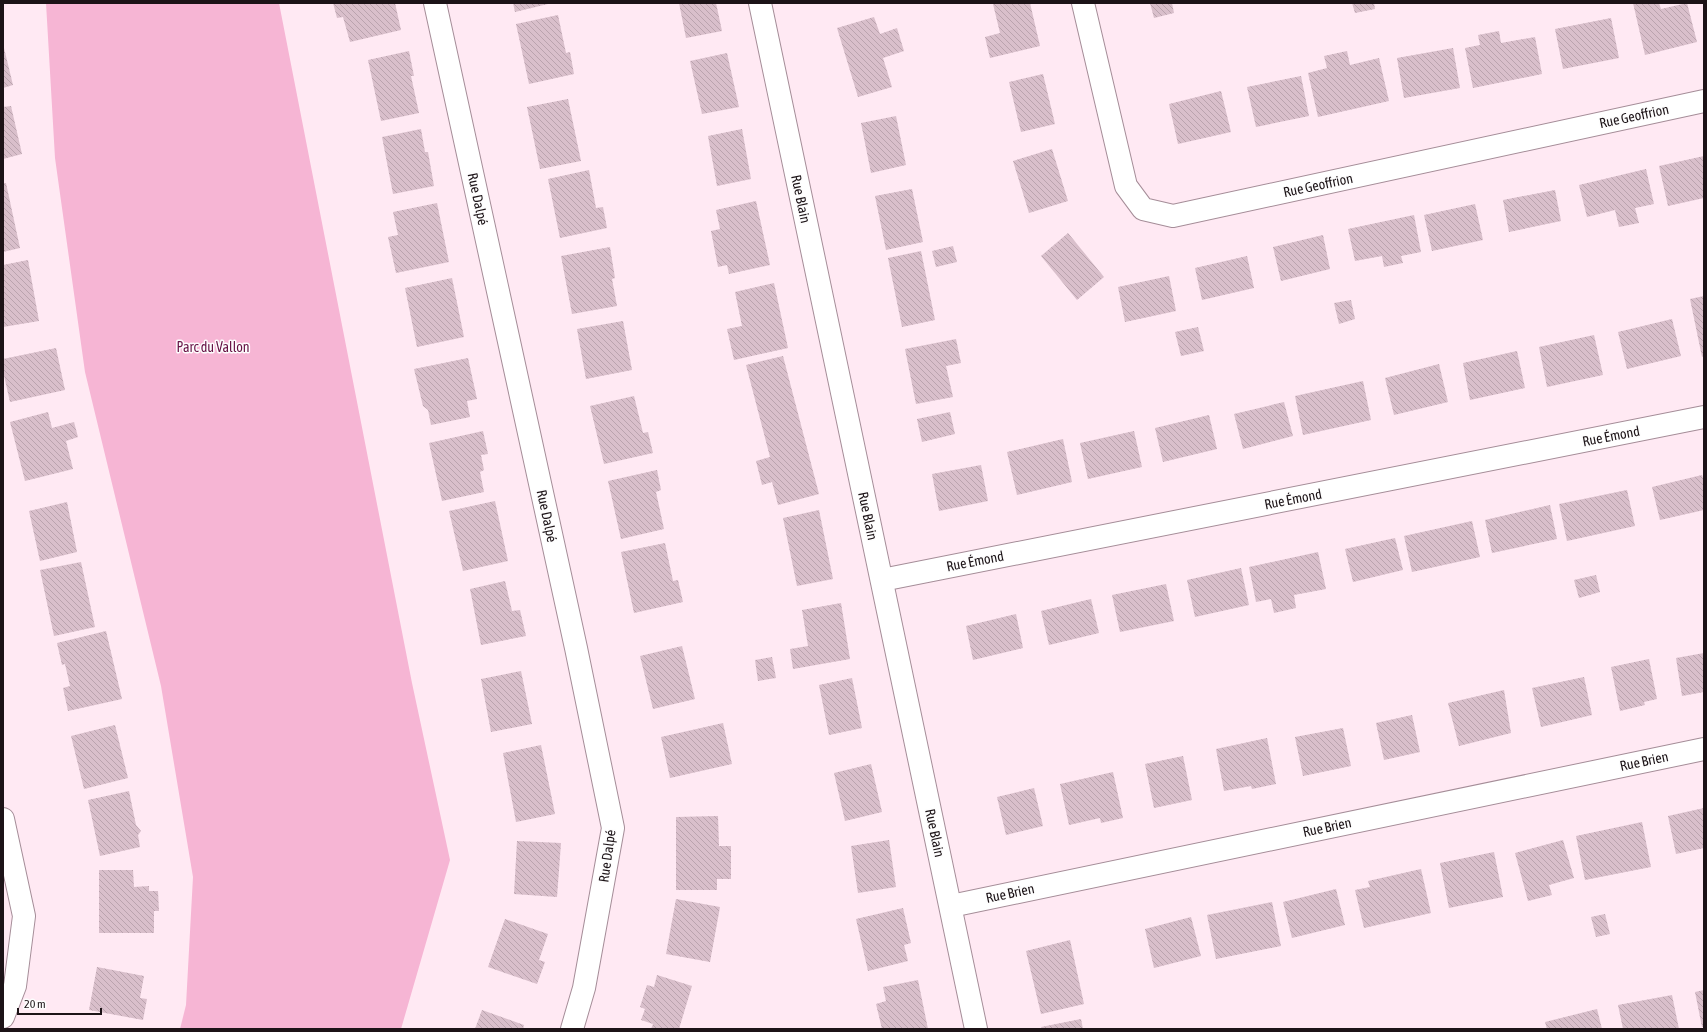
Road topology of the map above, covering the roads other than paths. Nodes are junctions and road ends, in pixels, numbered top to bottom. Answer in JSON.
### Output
{"nodes":[{"id":1,"x":435,"y":3,"type":"edge"},
{"id":2,"x":760,"y":3,"type":"edge"},
{"id":3,"x":1083,"y":3,"type":"edge"},
{"id":4,"x":1704,"y":101,"type":"edge"},
{"id":5,"x":1704,"y":417,"type":"edge"},
{"id":6,"x":882,"y":580,"type":"junction"},
{"id":7,"x":1704,"y":749,"type":"edge"},
{"id":8,"x":3,"y":819,"type":"edge"},
{"id":9,"x":951,"y":906,"type":"junction"},
{"id":10,"x":9,"y":984,"type":"edge"},
{"id":11,"x":3,"y":1017,"type":"edge"},
{"id":12,"x":572,"y":1029,"type":"edge"},
{"id":13,"x":976,"y":1029,"type":"edge"}],
"edges":[{"from":1,"to":12,"type":"street","name":"Rue Dalpé"},
{"from":2,"to":6,"type":"street","name":"Rue Blain"},
{"from":3,"to":4,"type":"street","name":"Rue Geoffrion"},
{"from":5,"to":6,"type":"street","name":"Rue Émond"},
{"from":6,"to":9,"type":"street","name":"Rue Blain"},
{"from":7,"to":9,"type":"street","name":"Rue Brien"},
{"from":8,"to":10,"type":"street"},
{"from":9,"to":13,"type":"street","name":"Rue Blain"},
{"from":10,"to":11,"type":"street"}]}
